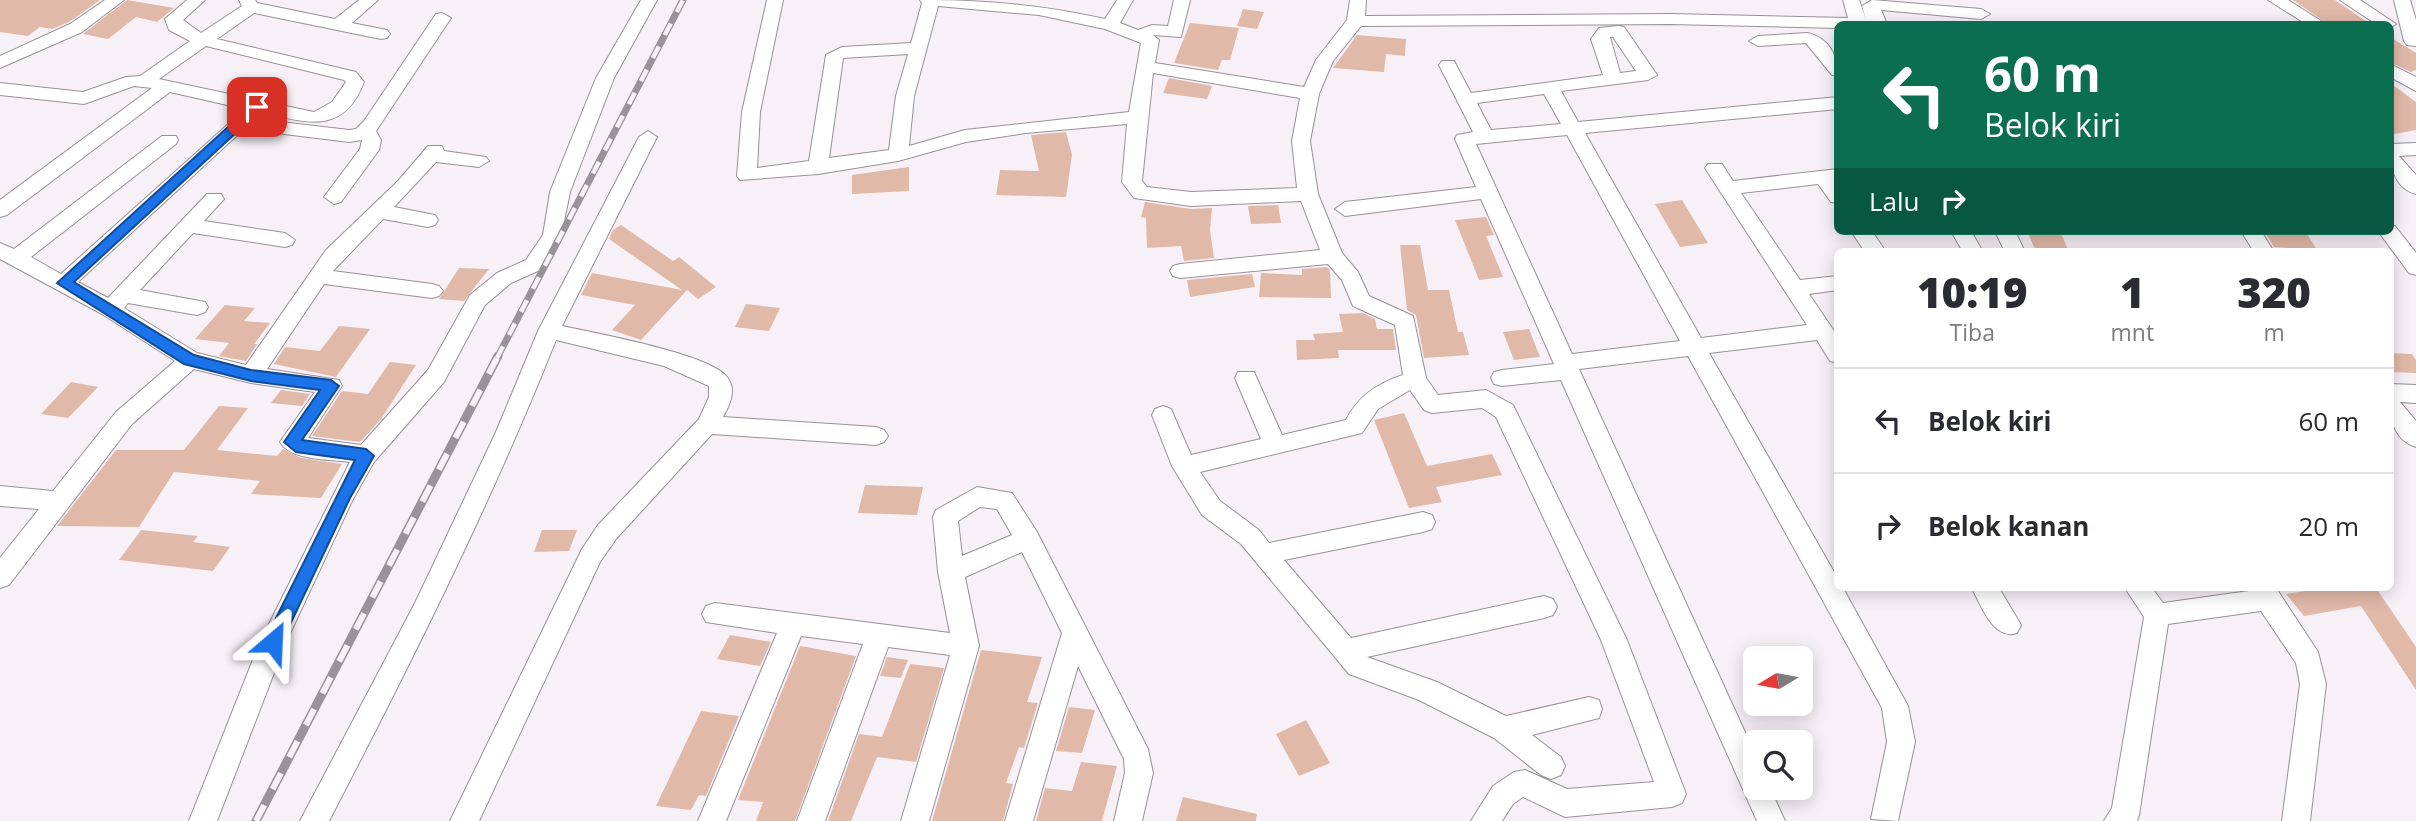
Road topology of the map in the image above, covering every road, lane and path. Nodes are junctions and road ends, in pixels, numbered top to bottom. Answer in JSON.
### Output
{"nodes":[{"id":1,"x":116,"y":0,"type":"edge"},
{"id":2,"x":197,"y":0,"type":"edge"},
{"id":3,"x":305,"y":0,"type":"edge"},
{"id":4,"x":370,"y":0,"type":"edge"},
{"id":5,"x":649,"y":0,"type":"edge"},
{"id":6,"x":775,"y":0,"type":"edge"},
{"id":7,"x":930,"y":0,"type":"edge"},
{"id":8,"x":1125,"y":0,"type":"edge"},
{"id":9,"x":1182,"y":0,"type":"edge"},
{"id":10,"x":1358,"y":0,"type":"edge"},
{"id":11,"x":1658,"y":0,"type":"edge"},
{"id":12,"x":1851,"y":0,"type":"edge"},
{"id":13,"x":2276,"y":0,"type":"edge"},
{"id":14,"x":2348,"y":0,"type":"edge"},
{"id":15,"x":2404,"y":0,"type":"edge"},
{"id":16,"x":2416,"y":2,"type":"edge"},
{"id":17,"x":249,"y":3,"type":"edge"},
{"id":18,"x":286,"y":14,"type":"junction"},
{"id":19,"x":1981,"y":14,"type":"dead end"},
{"id":20,"x":442,"y":18,"type":"dead end"},
{"id":21,"x":1670,"y":19,"type":"junction"},
{"id":22,"x":1356,"y":21,"type":"junction"},
{"id":23,"x":1858,"y":21,"type":"edge"},
{"id":24,"x":1877,"y":21,"type":"edge"},
{"id":25,"x":2312,"y":21,"type":"edge"},
{"id":26,"x":2381,"y":21,"type":"edge"},
{"id":27,"x":1834,"y":23,"type":"edge"},
{"id":28,"x":338,"y":25,"type":"junction"},
{"id":29,"x":1110,"y":25,"type":"junction"},
{"id":30,"x":2394,"y":29,"type":"edge"},
{"id":31,"x":381,"y":34,"type":"dead end"},
{"id":32,"x":1140,"y":37,"type":"junction"},
{"id":33,"x":201,"y":40,"type":"junction"},
{"id":34,"x":1758,"y":41,"type":"dead end"},
{"id":35,"x":2414,"y":41,"type":"edge"},
{"id":36,"x":917,"y":48,"type":"junction"},
{"id":37,"x":0,"y":63,"type":"edge"},
{"id":38,"x":1448,"y":65,"type":"dead end"},
{"id":39,"x":1147,"y":66,"type":"junction"},
{"id":40,"x":1834,"y":66,"type":"edge"},
{"id":41,"x":2394,"y":71,"type":"edge"},
{"id":42,"x":1613,"y":79,"type":"dead end"},
{"id":43,"x":144,"y":81,"type":"junction"},
{"id":44,"x":2416,"y":85,"type":"edge"},
{"id":45,"x":164,"y":87,"type":"junction"},
{"id":46,"x":1550,"y":88,"type":"junction"},
{"id":47,"x":0,"y":89,"type":"edge"},
{"id":48,"x":1310,"y":94,"type":"junction"},
{"id":49,"x":1466,"y":99,"type":"junction"},
{"id":50,"x":1834,"y":103,"type":"edge"},
{"id":51,"x":257,"y":107,"type":"junction"},
{"id":52,"x":1137,"y":117,"type":"junction"},
{"id":53,"x":239,"y":123,"type":"junction"},
{"id":54,"x":1573,"y":129,"type":"junction"},
{"id":55,"x":366,"y":131,"type":"junction"},
{"id":56,"x":648,"y":137,"type":"dead end"},
{"id":57,"x":1485,"y":137,"type":"junction"},
{"id":58,"x":169,"y":140,"type":"dead end"},
{"id":59,"x":2416,"y":149,"type":"edge"},
{"id":60,"x":2394,"y":150,"type":"edge"},
{"id":61,"x":898,"y":155,"type":"junction"},
{"id":62,"x":479,"y":161,"type":"dead end"},
{"id":63,"x":2394,"y":162,"type":"edge"},
{"id":64,"x":818,"y":168,"type":"junction"},
{"id":65,"x":1715,"y":168,"type":"dead end"},
{"id":66,"x":1830,"y":175,"type":"edge"},
{"id":67,"x":0,"y":184,"type":"edge"},
{"id":68,"x":28,"y":188,"type":"junction"},
{"id":69,"x":1728,"y":188,"type":"junction"},
{"id":70,"x":2416,"y":188,"type":"edge"},
{"id":71,"x":1488,"y":192,"type":"junction"},
{"id":72,"x":1308,"y":194,"type":"junction"},
{"id":73,"x":334,"y":197,"type":"dead end"},
{"id":74,"x":214,"y":199,"type":"dead end"},
{"id":75,"x":1345,"y":209,"type":"dead end"},
{"id":76,"x":0,"y":210,"type":"edge"},
{"id":77,"x":376,"y":211,"type":"junction"},
{"id":78,"x":428,"y":220,"type":"dead end"},
{"id":79,"x":189,"y":226,"type":"junction"},
{"id":80,"x":2391,"y":235,"type":"edge"},
{"id":81,"x":285,"y":240,"type":"dead end"},
{"id":82,"x":8,"y":254,"type":"edge"},
{"id":83,"x":1333,"y":256,"type":"junction"},
{"id":84,"x":2416,"y":268,"type":"edge"},
{"id":85,"x":1180,"y":271,"type":"dead end"},
{"id":86,"x":318,"y":276,"type":"junction"},
{"id":87,"x":64,"y":283,"type":"junction"},
{"id":88,"x":1834,"y":283,"type":"edge"},
{"id":89,"x":1794,"y":288,"type":"junction"},
{"id":90,"x":432,"y":291,"type":"dead end"},
{"id":91,"x":117,"y":302,"type":"junction"},
{"id":92,"x":197,"y":307,"type":"dead end"},
{"id":93,"x":549,"y":331,"type":"junction"},
{"id":94,"x":1822,"y":331,"type":"junction"},
{"id":95,"x":1695,"y":347,"type":"junction"},
{"id":96,"x":1834,"y":349,"type":"edge"},
{"id":97,"x":190,"y":360,"type":"junction"},
{"id":98,"x":1567,"y":367,"type":"junction"},
{"id":99,"x":251,"y":375,"type":"junction"},
{"id":100,"x":1246,"y":378,"type":"dead end"},
{"id":101,"x":1502,"y":378,"type":"dead end"},
{"id":102,"x":1415,"y":380,"type":"junction"},
{"id":103,"x":2394,"y":393,"type":"edge"},
{"id":104,"x":2416,"y":394,"type":"edge"},
{"id":105,"x":2394,"y":410,"type":"edge"},
{"id":106,"x":1163,"y":415,"type":"dead end"},
{"id":107,"x":707,"y":425,"type":"junction"},
{"id":108,"x":876,"y":436,"type":"dead end"},
{"id":109,"x":2416,"y":438,"type":"edge"},
{"id":110,"x":1275,"y":446,"type":"junction"},
{"id":111,"x":366,"y":456,"type":"junction"},
{"id":112,"x":1184,"y":466,"type":"junction"},
{"id":113,"x":0,"y":496,"type":"edge"},
{"id":114,"x":61,"y":500,"type":"junction"},
{"id":115,"x":1423,"y":523,"type":"dead end"},
{"id":116,"x":1028,"y":539,"type":"junction"},
{"id":117,"x":1264,"y":555,"type":"junction"},
{"id":118,"x":951,"y":572,"type":"junction"},
{"id":119,"x":0,"y":577,"type":"edge"},
{"id":120,"x":1987,"y":591,"type":"edge"},
{"id":121,"x":2140,"y":591,"type":"edge"},
{"id":122,"x":2265,"y":594,"type":"edge"},
{"id":123,"x":1544,"y":607,"type":"dead end"},
{"id":124,"x":715,"y":614,"type":"dead end"},
{"id":125,"x":2157,"y":615,"type":"junction"},
{"id":126,"x":793,"y":625,"type":"junction"},
{"id":127,"x":2008,"y":625,"type":"dead end"},
{"id":128,"x":1074,"y":635,"type":"junction"},
{"id":129,"x":879,"y":636,"type":"junction"},
{"id":130,"x":966,"y":646,"type":"junction"},
{"id":131,"x":1344,"y":651,"type":"junction"},
{"id":132,"x":1589,"y":709,"type":"dead end"},
{"id":133,"x":1504,"y":729,"type":"junction"},
{"id":134,"x":1743,"y":757,"type":"edge"},
{"id":135,"x":1551,"y":766,"type":"dead end"},
{"id":136,"x":1762,"y":800,"type":"edge"},
{"id":137,"x":1885,"y":819,"type":"dead end"},
{"id":138,"x":203,"y":821,"type":"edge"},
{"id":139,"x":314,"y":821,"type":"edge"},
{"id":140,"x":464,"y":821,"type":"edge"},
{"id":141,"x":712,"y":821,"type":"edge"},
{"id":142,"x":811,"y":821,"type":"edge"},
{"id":143,"x":915,"y":821,"type":"edge"},
{"id":144,"x":1019,"y":821,"type":"edge"},
{"id":145,"x":1128,"y":821,"type":"edge"},
{"id":146,"x":1485,"y":821,"type":"edge"},
{"id":147,"x":1772,"y":821,"type":"edge"},
{"id":148,"x":2118,"y":821,"type":"edge"},
{"id":149,"x":2296,"y":821,"type":"edge"}],
"edges":[{"from":1,"to":37,"type":"street"},
{"from":2,"to":33,"type":"street"},
{"from":3,"to":18,"type":"street"},
{"from":4,"to":28,"type":"street"},
{"from":5,"to":111,"type":"street"},
{"from":6,"to":64,"type":"street"},
{"from":7,"to":29,"type":"street"},
{"from":7,"to":36,"type":"street"},
{"from":8,"to":29,"type":"street"},
{"from":9,"to":32,"type":"street"},
{"from":10,"to":22,"type":"street"},
{"from":11,"to":21,"type":"street"},
{"from":12,"to":23,"type":"street"},
{"from":13,"to":25,"type":"street"},
{"from":14,"to":26,"type":"street"},
{"from":15,"to":16,"type":"street"},
{"from":15,"to":35,"type":"street"},
{"from":17,"to":18,"type":"street"},
{"from":17,"to":33,"type":"street"},
{"from":18,"to":28,"type":"street"},
{"from":19,"to":24,"type":"street"},
{"from":20,"to":55,"type":"street"},
{"from":21,"to":22,"type":"street"},
{"from":21,"to":27,"type":"street"},
{"from":22,"to":48,"type":"street"},
{"from":28,"to":31,"type":"street"},
{"from":29,"to":32,"type":"street"},
{"from":30,"to":35,"type":"street"},
{"from":32,"to":39,"type":"street"},
{"from":33,"to":43,"type":"street"},
{"from":33,"to":51,"type":"street"},
{"from":34,"to":40,"type":"street"},
{"from":36,"to":61,"type":"street"},
{"from":36,"to":64,"type":"street"},
{"from":38,"to":49,"type":"street"},
{"from":39,"to":48,"type":"street"},
{"from":39,"to":52,"type":"street"},
{"from":41,"to":44,"type":"street"},
{"from":42,"to":46,"type":"street"},
{"from":43,"to":45,"type":"street"},
{"from":43,"to":47,"type":"street"},
{"from":45,"to":51,"type":"street"},
{"from":45,"to":68,"type":"street"},
{"from":46,"to":49,"type":"street"},
{"from":46,"to":54,"type":"street"},
{"from":48,"to":72,"type":"street"},
{"from":49,"to":57,"type":"street"},
{"from":50,"to":54,"type":"street"},
{"from":51,"to":53,"type":"street"},
{"from":52,"to":61,"type":"street"},
{"from":52,"to":72,"type":"street"},
{"from":53,"to":55,"type":"street"},
{"from":53,"to":87,"type":"street"},
{"from":54,"to":57,"type":"street"},
{"from":54,"to":95,"type":"street"},
{"from":55,"to":73,"type":"street"},
{"from":56,"to":93,"type":"street"},
{"from":57,"to":71,"type":"street"},
{"from":58,"to":82,"type":"street"},
{"from":59,"to":60,"type":"street"},
{"from":61,"to":64,"type":"street"},
{"from":62,"to":77,"type":"street"},
{"from":63,"to":70,"type":"street"},
{"from":65,"to":69,"type":"street"},
{"from":66,"to":69,"type":"street"},
{"from":67,"to":68,"type":"street"},
{"from":68,"to":76,"type":"street"},
{"from":69,"to":89,"type":"street"},
{"from":71,"to":75,"type":"street"},
{"from":71,"to":98,"type":"street"},
{"from":72,"to":83,"type":"street"},
{"from":74,"to":79,"type":"street"},
{"from":77,"to":78,"type":"street"},
{"from":77,"to":86,"type":"street"},
{"from":79,"to":81,"type":"street"},
{"from":79,"to":91,"type":"street"},
{"from":80,"to":84,"type":"street"},
{"from":82,"to":87,"type":"street"},
{"from":83,"to":85,"type":"street"},
{"from":83,"to":102,"type":"street"},
{"from":86,"to":90,"type":"street"},
{"from":86,"to":99,"type":"street"},
{"from":87,"to":91,"type":"street"},
{"from":88,"to":89,"type":"street"},
{"from":89,"to":94,"type":"street"},
{"from":91,"to":92,"type":"street"},
{"from":91,"to":97,"type":"street"},
{"from":93,"to":107,"type":"street"},
{"from":93,"to":139,"type":"street"},
{"from":94,"to":95,"type":"street"},
{"from":94,"to":96,"type":"street"},
{"from":95,"to":98,"type":"street"},
{"from":95,"to":137,"type":"street"},
{"from":97,"to":99,"type":"street"},
{"from":97,"to":114,"type":"street"},
{"from":98,"to":101,"type":"street"},
{"from":98,"to":134,"type":"street"},
{"from":99,"to":111,"type":"street"},
{"from":100,"to":110,"type":"street"},
{"from":102,"to":110,"type":"street"},
{"from":102,"to":146,"type":"street"},
{"from":103,"to":104,"type":"street"},
{"from":105,"to":109,"type":"street"},
{"from":106,"to":112,"type":"street"},
{"from":107,"to":108,"type":"street"},
{"from":107,"to":140,"type":"street"},
{"from":110,"to":112,"type":"street"},
{"from":111,"to":138,"type":"street"},
{"from":112,"to":117,"type":"street"},
{"from":113,"to":114,"type":"street"},
{"from":114,"to":119,"type":"street"},
{"from":115,"to":117,"type":"street"},
{"from":116,"to":118,"type":"street"},
{"from":116,"to":118,"type":"street"},
{"from":116,"to":128,"type":"street"},
{"from":117,"to":131,"type":"street"},
{"from":118,"to":130,"type":"street"},
{"from":120,"to":127,"type":"street"},
{"from":121,"to":125,"type":"street"},
{"from":122,"to":125,"type":"street"},
{"from":122,"to":149,"type":"street"},
{"from":123,"to":131,"type":"street"},
{"from":124,"to":126,"type":"street"},
{"from":125,"to":148,"type":"street"},
{"from":126,"to":129,"type":"street"},
{"from":126,"to":141,"type":"street"},
{"from":128,"to":144,"type":"street"},
{"from":128,"to":145,"type":"street"},
{"from":129,"to":130,"type":"street"},
{"from":129,"to":142,"type":"street"},
{"from":130,"to":143,"type":"street"},
{"from":131,"to":133,"type":"street"},
{"from":132,"to":133,"type":"street"},
{"from":133,"to":135,"type":"street"},
{"from":136,"to":147,"type":"street"}]}
